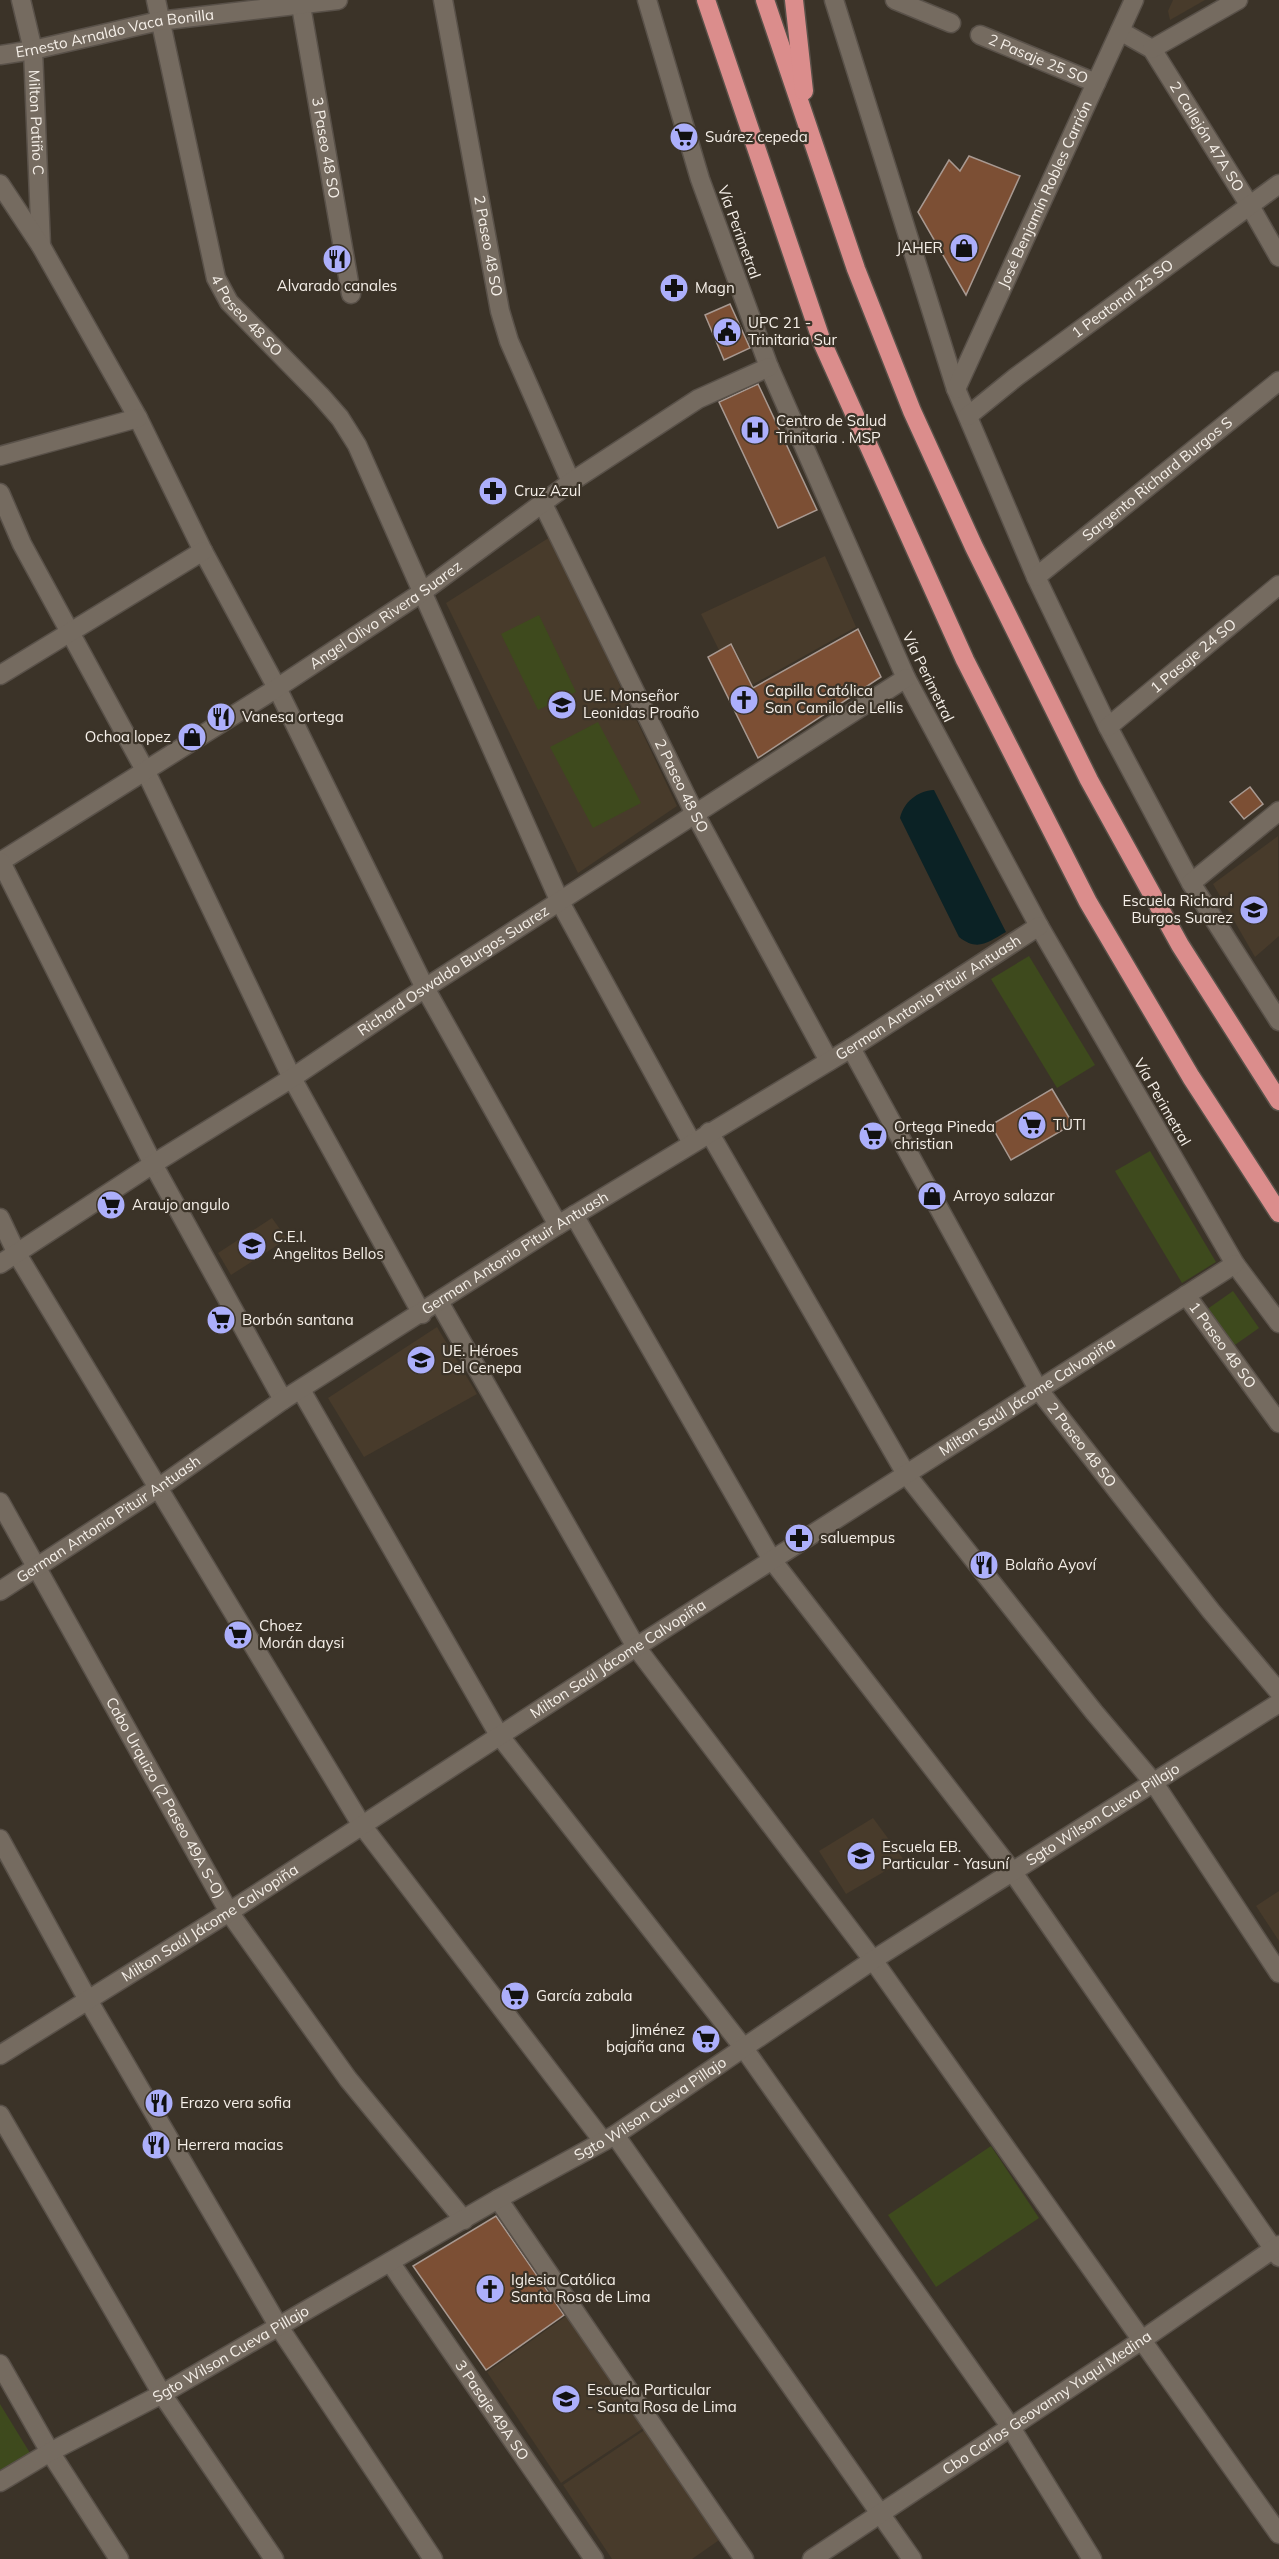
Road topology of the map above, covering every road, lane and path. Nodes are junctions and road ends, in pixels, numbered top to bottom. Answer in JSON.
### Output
{"nodes":[{"id":1,"x":21,"y":0,"type":"edge"},
{"id":2,"x":156,"y":0,"type":"edge"},
{"id":3,"x":338,"y":0,"type":"edge"},
{"id":4,"x":444,"y":0,"type":"edge"},
{"id":5,"x":647,"y":0,"type":"edge"},
{"id":6,"x":706,"y":0,"type":"edge"},
{"id":7,"x":765,"y":0,"type":"edge"},
{"id":8,"x":794,"y":0,"type":"edge"},
{"id":9,"x":834,"y":0,"type":"edge"},
{"id":10,"x":895,"y":0,"type":"edge"},
{"id":11,"x":1134,"y":0,"type":"edge"},
{"id":12,"x":1238,"y":0,"type":"edge"},
{"id":13,"x":300,"y":3,"type":"edge"},
{"id":14,"x":159,"y":21,"type":"junction"},
{"id":15,"x":951,"y":23,"type":"dead end"},
{"id":16,"x":1120,"y":31,"type":"junction"},
{"id":17,"x":980,"y":35,"type":"dead end"},
{"id":18,"x":1152,"y":49,"type":"junction"},
{"id":19,"x":33,"y":50,"type":"junction"},
{"id":20,"x":0,"y":55,"type":"edge"},
{"id":21,"x":1096,"y":83,"type":"junction"},
{"id":22,"x":808,"y":125,"type":"junction"},
{"id":23,"x":0,"y":184,"type":"edge"},
{"id":24,"x":1279,"y":184,"type":"edge"},
{"id":25,"x":1250,"y":206,"type":"junction"},
{"id":26,"x":41,"y":246,"type":"junction"},
{"id":27,"x":1279,"y":257,"type":"edge"},
{"id":28,"x":351,"y":294,"type":"dead end"},
{"id":29,"x":769,"y":367,"type":"junction"},
{"id":30,"x":1279,"y":381,"type":"edge"},
{"id":31,"x":956,"y":389,"type":"junction"},
{"id":32,"x":968,"y":416,"type":"junction"},
{"id":33,"x":138,"y":418,"type":"junction"},
{"id":34,"x":0,"y":456,"type":"edge"},
{"id":35,"x":571,"y":482,"type":"junction"},
{"id":36,"x":0,"y":493,"type":"edge"},
{"id":37,"x":543,"y":504,"type":"junction"},
{"id":38,"x":203,"y":551,"type":"junction"},
{"id":39,"x":1036,"y":577,"type":"junction"},
{"id":40,"x":1279,"y":585,"type":"edge"},
{"id":41,"x":421,"y":593,"type":"junction"},
{"id":42,"x":72,"y":632,"type":"junction"},
{"id":43,"x":0,"y":675,"type":"edge"},
{"id":44,"x":906,"y":678,"type":"junction"},
{"id":45,"x":277,"y":688,"type":"junction"},
{"id":46,"x":1108,"y":726,"type":"junction"},
{"id":47,"x":146,"y":772,"type":"junction"},
{"id":48,"x":1279,"y":811,"type":"edge"},
{"id":49,"x":695,"y":814,"type":"junction"},
{"id":50,"x":0,"y":862,"type":"edge"},
{"id":51,"x":1191,"y":883,"type":"junction"},
{"id":52,"x":560,"y":902,"type":"junction"},
{"id":53,"x":1040,"y":926,"type":"junction"},
{"id":54,"x":425,"y":988,"type":"junction"},
{"id":55,"x":1274,"y":1001,"type":"edge"},
{"id":56,"x":1279,"y":1021,"type":"edge"},
{"id":57,"x":851,"y":1048,"type":"junction"},
{"id":58,"x":829,"y":1061,"type":"junction"},
{"id":59,"x":292,"y":1078,"type":"junction"},
{"id":60,"x":1279,"y":1101,"type":"edge"},
{"id":61,"x":709,"y":1132,"type":"junction"},
{"id":62,"x":692,"y":1143,"type":"junction"},
{"id":63,"x":153,"y":1164,"type":"junction"},
{"id":64,"x":1279,"y":1213,"type":"edge"},
{"id":65,"x":574,"y":1215,"type":"junction"},
{"id":66,"x":0,"y":1218,"type":"edge"},
{"id":67,"x":558,"y":1225,"type":"junction"},
{"id":68,"x":17,"y":1254,"type":"junction"},
{"id":69,"x":0,"y":1264,"type":"edge"},
{"id":70,"x":1235,"y":1264,"type":"junction"},
{"id":71,"x":1186,"y":1296,"type":"junction"},
{"id":72,"x":439,"y":1302,"type":"junction"},
{"id":73,"x":422,"y":1314,"type":"junction"},
{"id":74,"x":1279,"y":1323,"type":"edge"},
{"id":75,"x":1038,"y":1389,"type":"junction"},
{"id":76,"x":301,"y":1390,"type":"junction"},
{"id":77,"x":283,"y":1400,"type":"junction"},
{"id":78,"x":1279,"y":1423,"type":"edge"},
{"id":79,"x":906,"y":1474,"type":"junction"},
{"id":80,"x":158,"y":1488,"type":"junction"},
{"id":81,"x":0,"y":1502,"type":"edge"},
{"id":82,"x":772,"y":1560,"type":"junction"},
{"id":83,"x":37,"y":1567,"type":"junction"},
{"id":84,"x":0,"y":1591,"type":"edge"},
{"id":85,"x":636,"y":1647,"type":"junction"},
{"id":86,"x":1279,"y":1692,"type":"edge"},
{"id":87,"x":1279,"y":1703,"type":"edge"},
{"id":88,"x":500,"y":1735,"type":"junction"},
{"id":89,"x":1154,"y":1783,"type":"junction"},
{"id":90,"x":361,"y":1824,"type":"junction"},
{"id":91,"x":0,"y":1839,"type":"edge"},
{"id":92,"x":1012,"y":1870,"type":"junction"},
{"id":93,"x":229,"y":1912,"type":"junction"},
{"id":94,"x":873,"y":1959,"type":"junction"},
{"id":95,"x":1279,"y":1973,"type":"edge"},
{"id":96,"x":88,"y":2000,"type":"junction"},
{"id":97,"x":743,"y":2047,"type":"junction"},
{"id":98,"x":0,"y":2055,"type":"edge"},
{"id":99,"x":0,"y":2115,"type":"edge"},
{"id":100,"x":609,"y":2138,"type":"junction"},
{"id":101,"x":498,"y":2199,"type":"junction"},
{"id":102,"x":464,"y":2220,"type":"junction"},
{"id":103,"x":1277,"y":2250,"type":"edge"},
{"id":104,"x":390,"y":2262,"type":"junction"},
{"id":105,"x":279,"y":2327,"type":"junction"},
{"id":106,"x":1142,"y":2340,"type":"junction"},
{"id":107,"x":0,"y":2364,"type":"edge"},
{"id":108,"x":162,"y":2394,"type":"junction"},
{"id":109,"x":1011,"y":2426,"type":"junction"},
{"id":110,"x":50,"y":2452,"type":"junction"},
{"id":111,"x":0,"y":2482,"type":"edge"},
{"id":112,"x":882,"y":2514,"type":"junction"},
{"id":113,"x":1279,"y":2534,"type":"edge"},
{"id":114,"x":118,"y":2559,"type":"edge"},
{"id":115,"x":274,"y":2559,"type":"edge"},
{"id":116,"x":433,"y":2559,"type":"edge"},
{"id":117,"x":594,"y":2559,"type":"edge"},
{"id":118,"x":744,"y":2559,"type":"edge"},
{"id":119,"x":812,"y":2559,"type":"edge"},
{"id":120,"x":912,"y":2559,"type":"edge"},
{"id":121,"x":1092,"y":2559,"type":"edge"}],
"edges":[{"from":1,"to":19,"type":"street","name":"Milton Patiño C"},
{"from":2,"to":14,"type":"street","name":"4 Paseo 48 SO"},
{"from":3,"to":13,"type":"street","name":"Ernesto Arnaldo Vaca Bonilla"},
{"from":4,"to":35,"type":"street","name":"2 Paseo 48 SO"},
{"from":5,"to":29,"type":"street","name":"Vía Perimetral"},
{"from":6,"to":64,"type":"highway"},
{"from":7,"to":22,"type":"highway"},
{"from":8,"to":22,"type":"highway"},
{"from":9,"to":31,"type":"street"},
{"from":10,"to":15,"type":"street"},
{"from":11,"to":16,"type":"street","name":"José Benjamín Robles Carrión"},
{"from":12,"to":18,"type":"street"},
{"from":13,"to":14,"type":"street","name":"Ernesto Arnaldo Vaca Bonilla"},
{"from":13,"to":28,"type":"street","name":"3 Paseo 48 SO"},
{"from":14,"to":19,"type":"street","name":"Ernesto Arnaldo Vaca Bonilla"},
{"from":14,"to":41,"type":"street","name":"4 Paseo 48 SO"},
{"from":16,"to":18,"type":"street","name":"2 Callejón 47A SO"},
{"from":16,"to":21,"type":"street","name":"José Benjamín Robles Carrión"},
{"from":17,"to":21,"type":"street","name":"2 Pasaje 25 SO"},
{"from":18,"to":25,"type":"street","name":"2 Callejón 47A SO"},
{"from":19,"to":20,"type":"street","name":"Ernesto Arnaldo Vaca Bonilla"},
{"from":19,"to":26,"type":"street","name":"Milton Patiño C"},
{"from":21,"to":31,"type":"street","name":"José Benjamín Robles Carrión"},
{"from":22,"to":60,"type":"highway"},
{"from":23,"to":26,"type":"street"},
{"from":24,"to":25,"type":"street","name":"1 Peatonal 25 SO"},
{"from":25,"to":27,"type":"street","name":"2 Callejón 47A SO"},
{"from":25,"to":32,"type":"street","name":"1 Peatonal 25 SO"},
{"from":26,"to":33,"type":"street"},
{"from":29,"to":35,"type":"street","name":"Angel Olivo Rivera Suarez"},
{"from":29,"to":44,"type":"street","name":"Vía Perimetral"},
{"from":30,"to":39,"type":"street","name":"Sargento Richard Burgos S"},
{"from":31,"to":32,"type":"street"},
{"from":32,"to":39,"type":"street"},
{"from":33,"to":34,"type":"street"},
{"from":33,"to":38,"type":"street"},
{"from":35,"to":37,"type":"street","name":"Angel Olivo Rivera Suarez"},
{"from":36,"to":42,"type":"street"},
{"from":37,"to":41,"type":"street","name":"Angel Olivo Rivera Suarez"},
{"from":37,"to":49,"type":"street","name":"2 Paseo 48 SO"},
{"from":38,"to":42,"type":"street"},
{"from":38,"to":45,"type":"street"},
{"from":39,"to":46,"type":"street"},
{"from":40,"to":46,"type":"street","name":"1 Pasaje 24 SO"},
{"from":41,"to":45,"type":"street","name":"Angel Olivo Rivera Suarez"},
{"from":41,"to":52,"type":"street","name":"4 Paseo 48 SO"},
{"from":42,"to":43,"type":"street"},
{"from":42,"to":47,"type":"street"},
{"from":44,"to":49,"type":"street","name":"Richard Oswaldo Burgos Suarez"},
{"from":44,"to":53,"type":"street","name":"Vía Perimetral"},
{"from":45,"to":47,"type":"street","name":"Angel Olivo Rivera Suarez"},
{"from":45,"to":54,"type":"street"},
{"from":46,"to":51,"type":"street"},
{"from":47,"to":50,"type":"street","name":"Angel Olivo Rivera Suarez"},
{"from":47,"to":59,"type":"street"},
{"from":48,"to":51,"type":"street"},
{"from":49,"to":52,"type":"street","name":"Richard Oswaldo Burgos Suarez"},
{"from":49,"to":58,"type":"street","name":"2 Paseo 48 SO"},
{"from":50,"to":63,"type":"street"},
{"from":51,"to":55,"type":"street"},
{"from":52,"to":54,"type":"street","name":"Richard Oswaldo Burgos Suarez"},
{"from":52,"to":62,"type":"street","name":"4 Paseo 48 SO"},
{"from":53,"to":57,"type":"street","name":"German Antonio Pituir Antuash"},
{"from":53,"to":70,"type":"street","name":"Vía Perimetral"},
{"from":54,"to":59,"type":"street","name":"Richard Oswaldo Burgos Suarez"},
{"from":54,"to":67,"type":"street"},
{"from":55,"to":56,"type":"street"},
{"from":57,"to":58,"type":"street","name":"German Antonio Pituir Antuash"},
{"from":57,"to":75,"type":"street","name":"2 Paseo 48 SO"},
{"from":58,"to":61,"type":"street","name":"German Antonio Pituir Antuash"},
{"from":59,"to":63,"type":"street","name":"Richard Oswaldo Burgos Suarez"},
{"from":59,"to":73,"type":"street"},
{"from":61,"to":62,"type":"street","name":"German Antonio Pituir Antuash"},
{"from":61,"to":79,"type":"street"},
{"from":62,"to":65,"type":"street","name":"German Antonio Pituir Antuash"},
{"from":63,"to":68,"type":"street","name":"Richard Oswaldo Burgos Suarez"},
{"from":63,"to":77,"type":"street"},
{"from":65,"to":67,"type":"street","name":"German Antonio Pituir Antuash"},
{"from":65,"to":82,"type":"street"},
{"from":66,"to":68,"type":"street"},
{"from":67,"to":72,"type":"street","name":"German Antonio Pituir Antuash"},
{"from":68,"to":69,"type":"street","name":"Richard Oswaldo Burgos Suarez"},
{"from":68,"to":80,"type":"street"},
{"from":70,"to":71,"type":"street","name":"Milton Saúl Jácome Calvopiña"},
{"from":70,"to":74,"type":"street","name":"Vía Perimetral"},
{"from":71,"to":75,"type":"street","name":"Milton Saúl Jácome Calvopiña"},
{"from":71,"to":78,"type":"street","name":"1 Paseo 48 SO"},
{"from":72,"to":73,"type":"street","name":"German Antonio Pituir Antuash"},
{"from":72,"to":85,"type":"street"},
{"from":73,"to":76,"type":"street","name":"German Antonio Pituir Antuash"},
{"from":75,"to":79,"type":"street","name":"Milton Saúl Jácome Calvopiña"},
{"from":75,"to":86,"type":"street","name":"2 Paseo 48 SO"},
{"from":76,"to":77,"type":"street","name":"German Antonio Pituir Antuash"},
{"from":76,"to":88,"type":"street"},
{"from":77,"to":80,"type":"street","name":"German Antonio Pituir Antuash"},
{"from":79,"to":82,"type":"street","name":"Milton Saúl Jácome Calvopiña"},
{"from":79,"to":89,"type":"street"},
{"from":80,"to":83,"type":"street","name":"German Antonio Pituir Antuash"},
{"from":80,"to":90,"type":"street"},
{"from":81,"to":83,"type":"street","name":"Cabo Urquizo (2 Paseo 49A S-O)"},
{"from":82,"to":85,"type":"street","name":"Milton Saúl Jácome Calvopiña"},
{"from":82,"to":92,"type":"street"},
{"from":83,"to":84,"type":"street","name":"German Antonio Pituir Antuash"},
{"from":83,"to":93,"type":"street","name":"Cabo Urquizo (2 Paseo 49A S-O)"},
{"from":85,"to":88,"type":"street","name":"Milton Saúl Jácome Calvopiña"},
{"from":85,"to":94,"type":"street"},
{"from":87,"to":89,"type":"street","name":"Sgto Wilson Cueva Pillajo"},
{"from":88,"to":90,"type":"street","name":"Milton Saúl Jácome Calvopiña"},
{"from":88,"to":97,"type":"street"},
{"from":89,"to":92,"type":"street","name":"Sgto Wilson Cueva Pillajo"},
{"from":89,"to":95,"type":"street"},
{"from":90,"to":93,"type":"street","name":"Milton Saúl Jácome Calvopiña"},
{"from":90,"to":100,"type":"street"},
{"from":91,"to":96,"type":"street"},
{"from":92,"to":94,"type":"street","name":"Sgto Wilson Cueva Pillajo"},
{"from":92,"to":103,"type":"street"},
{"from":93,"to":96,"type":"street","name":"Milton Saúl Jácome Calvopiña"},
{"from":93,"to":102,"type":"street","name":"Cabo Urquizo (2 Paseo 49A S-O)"},
{"from":94,"to":97,"type":"street","name":"Sgto Wilson Cueva Pillajo"},
{"from":94,"to":106,"type":"street"},
{"from":96,"to":98,"type":"street","name":"Milton Saúl Jácome Calvopiña"},
{"from":96,"to":105,"type":"street"},
{"from":97,"to":100,"type":"street","name":"Sgto Wilson Cueva Pillajo"},
{"from":97,"to":109,"type":"street"},
{"from":99,"to":108,"type":"street"},
{"from":100,"to":101,"type":"street","name":"Sgto Wilson Cueva Pillajo"},
{"from":100,"to":112,"type":"street"},
{"from":101,"to":102,"type":"street","name":"Sgto Wilson Cueva Pillajo"},
{"from":101,"to":118,"type":"street"},
{"from":102,"to":104,"type":"street","name":"Sgto Wilson Cueva Pillajo"},
{"from":103,"to":106,"type":"street","name":"Cbo Carlos Geovanny Yuqui Medina"},
{"from":104,"to":105,"type":"street","name":"Sgto Wilson Cueva Pillajo"},
{"from":104,"to":117,"type":"street","name":"3 Pasaje 49A SO"},
{"from":105,"to":108,"type":"street","name":"Sgto Wilson Cueva Pillajo"},
{"from":105,"to":116,"type":"street"},
{"from":106,"to":109,"type":"street","name":"Cbo Carlos Geovanny Yuqui Medina"},
{"from":106,"to":113,"type":"street"},
{"from":107,"to":110,"type":"street"},
{"from":108,"to":110,"type":"street","name":"Sgto Wilson Cueva Pillajo"},
{"from":108,"to":115,"type":"street"},
{"from":109,"to":112,"type":"street","name":"Cbo Carlos Geovanny Yuqui Medina"},
{"from":109,"to":121,"type":"street"},
{"from":110,"to":111,"type":"street","name":"Sgto Wilson Cueva Pillajo"},
{"from":110,"to":114,"type":"street"},
{"from":112,"to":119,"type":"street","name":"Cbo Carlos Geovanny Yuqui Medina"},
{"from":112,"to":120,"type":"street"}]}
